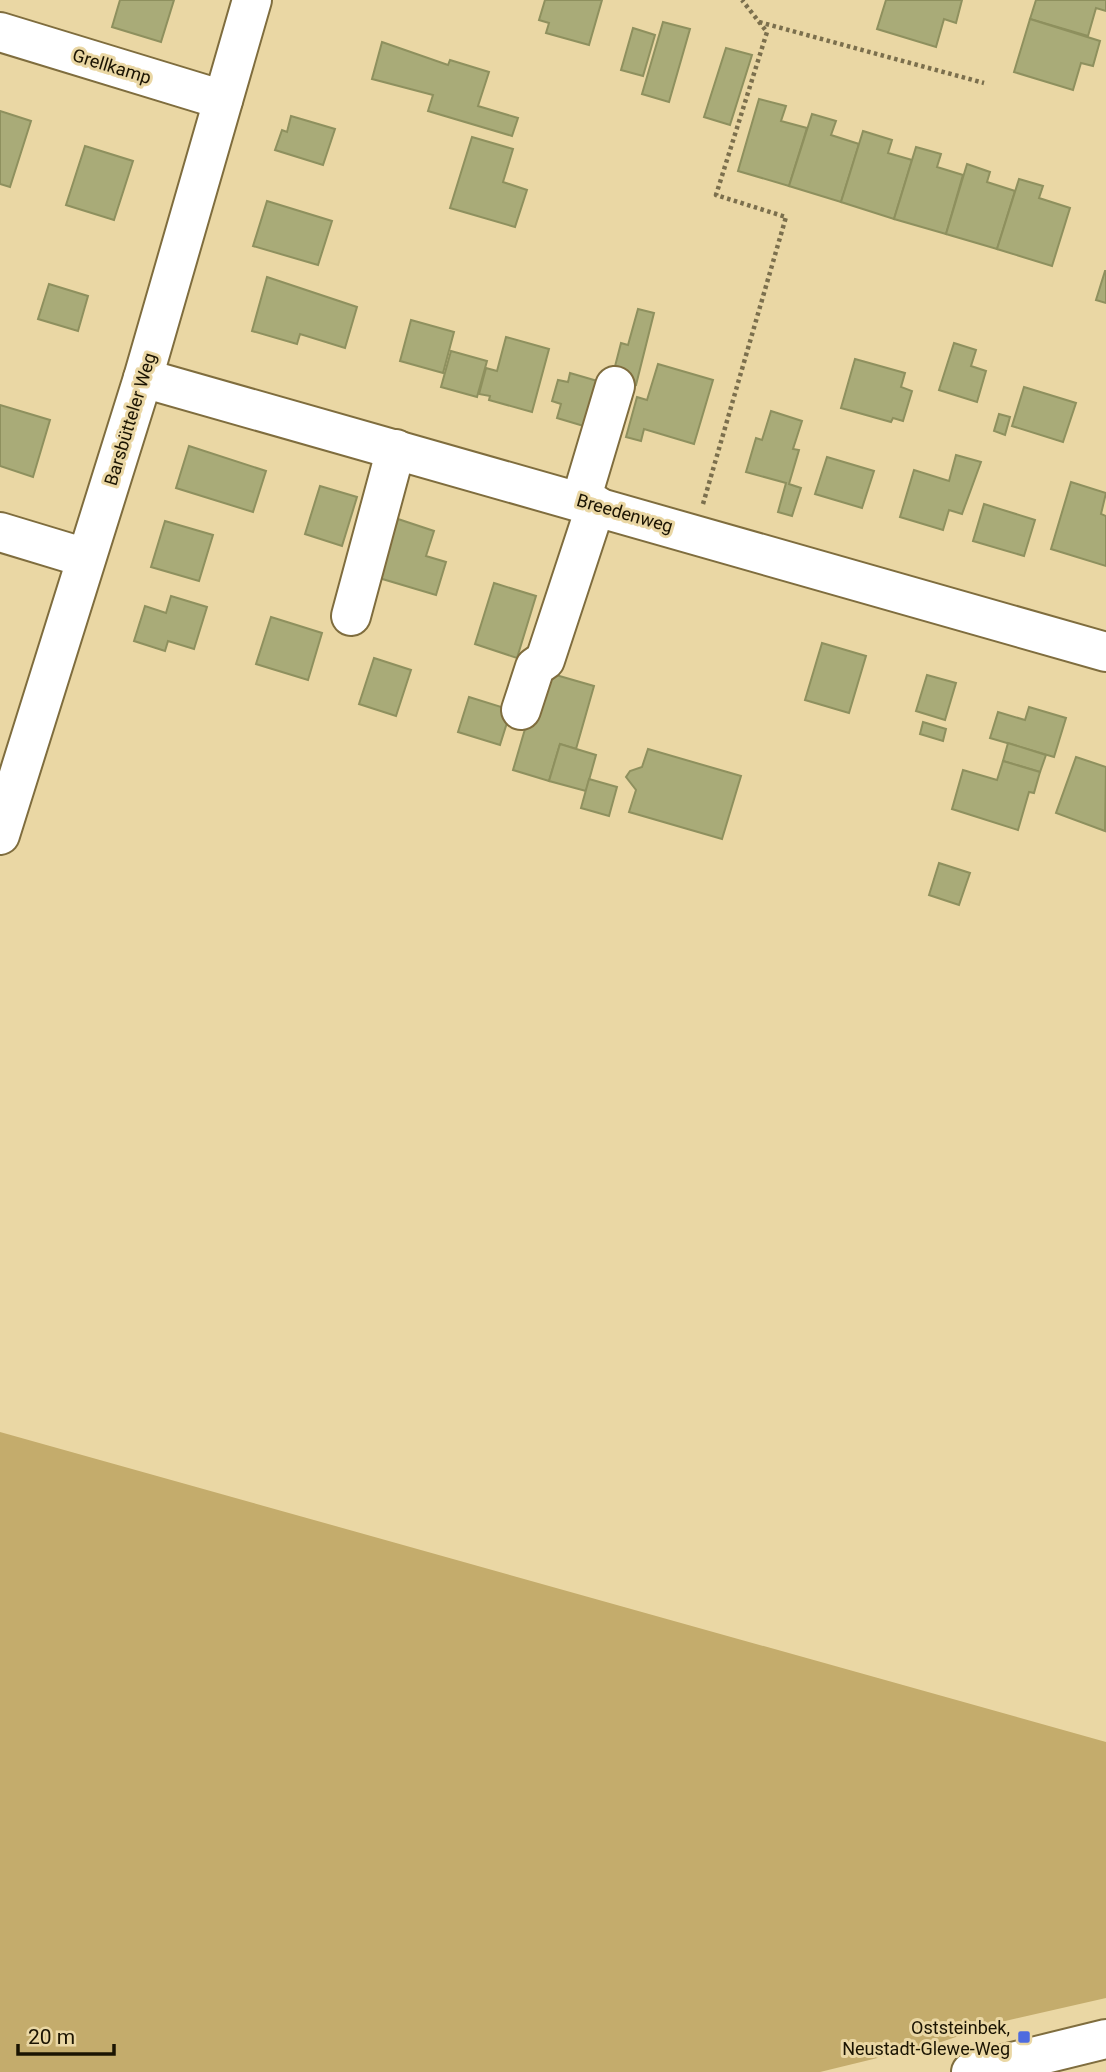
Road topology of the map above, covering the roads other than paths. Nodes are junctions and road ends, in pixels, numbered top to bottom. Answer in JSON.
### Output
{"nodes":[{"id":1,"x":252,"y":0,"type":"edge"},
{"id":2,"x":0,"y":32,"type":"edge"},
{"id":3,"x":223,"y":100,"type":"junction"},
{"id":4,"x":143,"y":378,"type":"junction"},
{"id":5,"x":614,"y":386,"type":"dead end"},
{"id":6,"x":396,"y":449,"type":"junction"},
{"id":7,"x":589,"y":503,"type":"junction"},
{"id":8,"x":0,"y":532,"type":"edge"},
{"id":9,"x":86,"y":558,"type":"junction"},
{"id":10,"x":351,"y":616,"type":"dead end"},
{"id":11,"x":1106,"y":652,"type":"edge"},
{"id":12,"x":521,"y":710,"type":"dead end"},
{"id":13,"x":11,"y":758,"type":"edge"},
{"id":14,"x":0,"y":835,"type":"edge"},
{"id":15,"x":1106,"y":2039,"type":"edge"},
{"id":16,"x":971,"y":2072,"type":"edge"}],
"edges":[{"from":1,"to":3,"type":"street","name":"Barsbütteler Weg"},
{"from":2,"to":3,"type":"street","name":"Grellkamp"},
{"from":3,"to":4,"type":"street","name":"Barsbütteler Weg"},
{"from":4,"to":6,"type":"street","name":"Breedenweg"},
{"from":4,"to":9,"type":"street","name":"Barsbütteler Weg"},
{"from":5,"to":7,"type":"street"},
{"from":6,"to":7,"type":"street","name":"Breedenweg"},
{"from":6,"to":10,"type":"street"},
{"from":7,"to":11,"type":"street","name":"Breedenweg"},
{"from":7,"to":12,"type":"street"},
{"from":8,"to":9,"type":"street"},
{"from":9,"to":13,"type":"street","name":"Barsbütteler Weg"},
{"from":13,"to":14,"type":"street","name":"Barsbütteler Weg"},
{"from":15,"to":16,"type":"street"}]}
